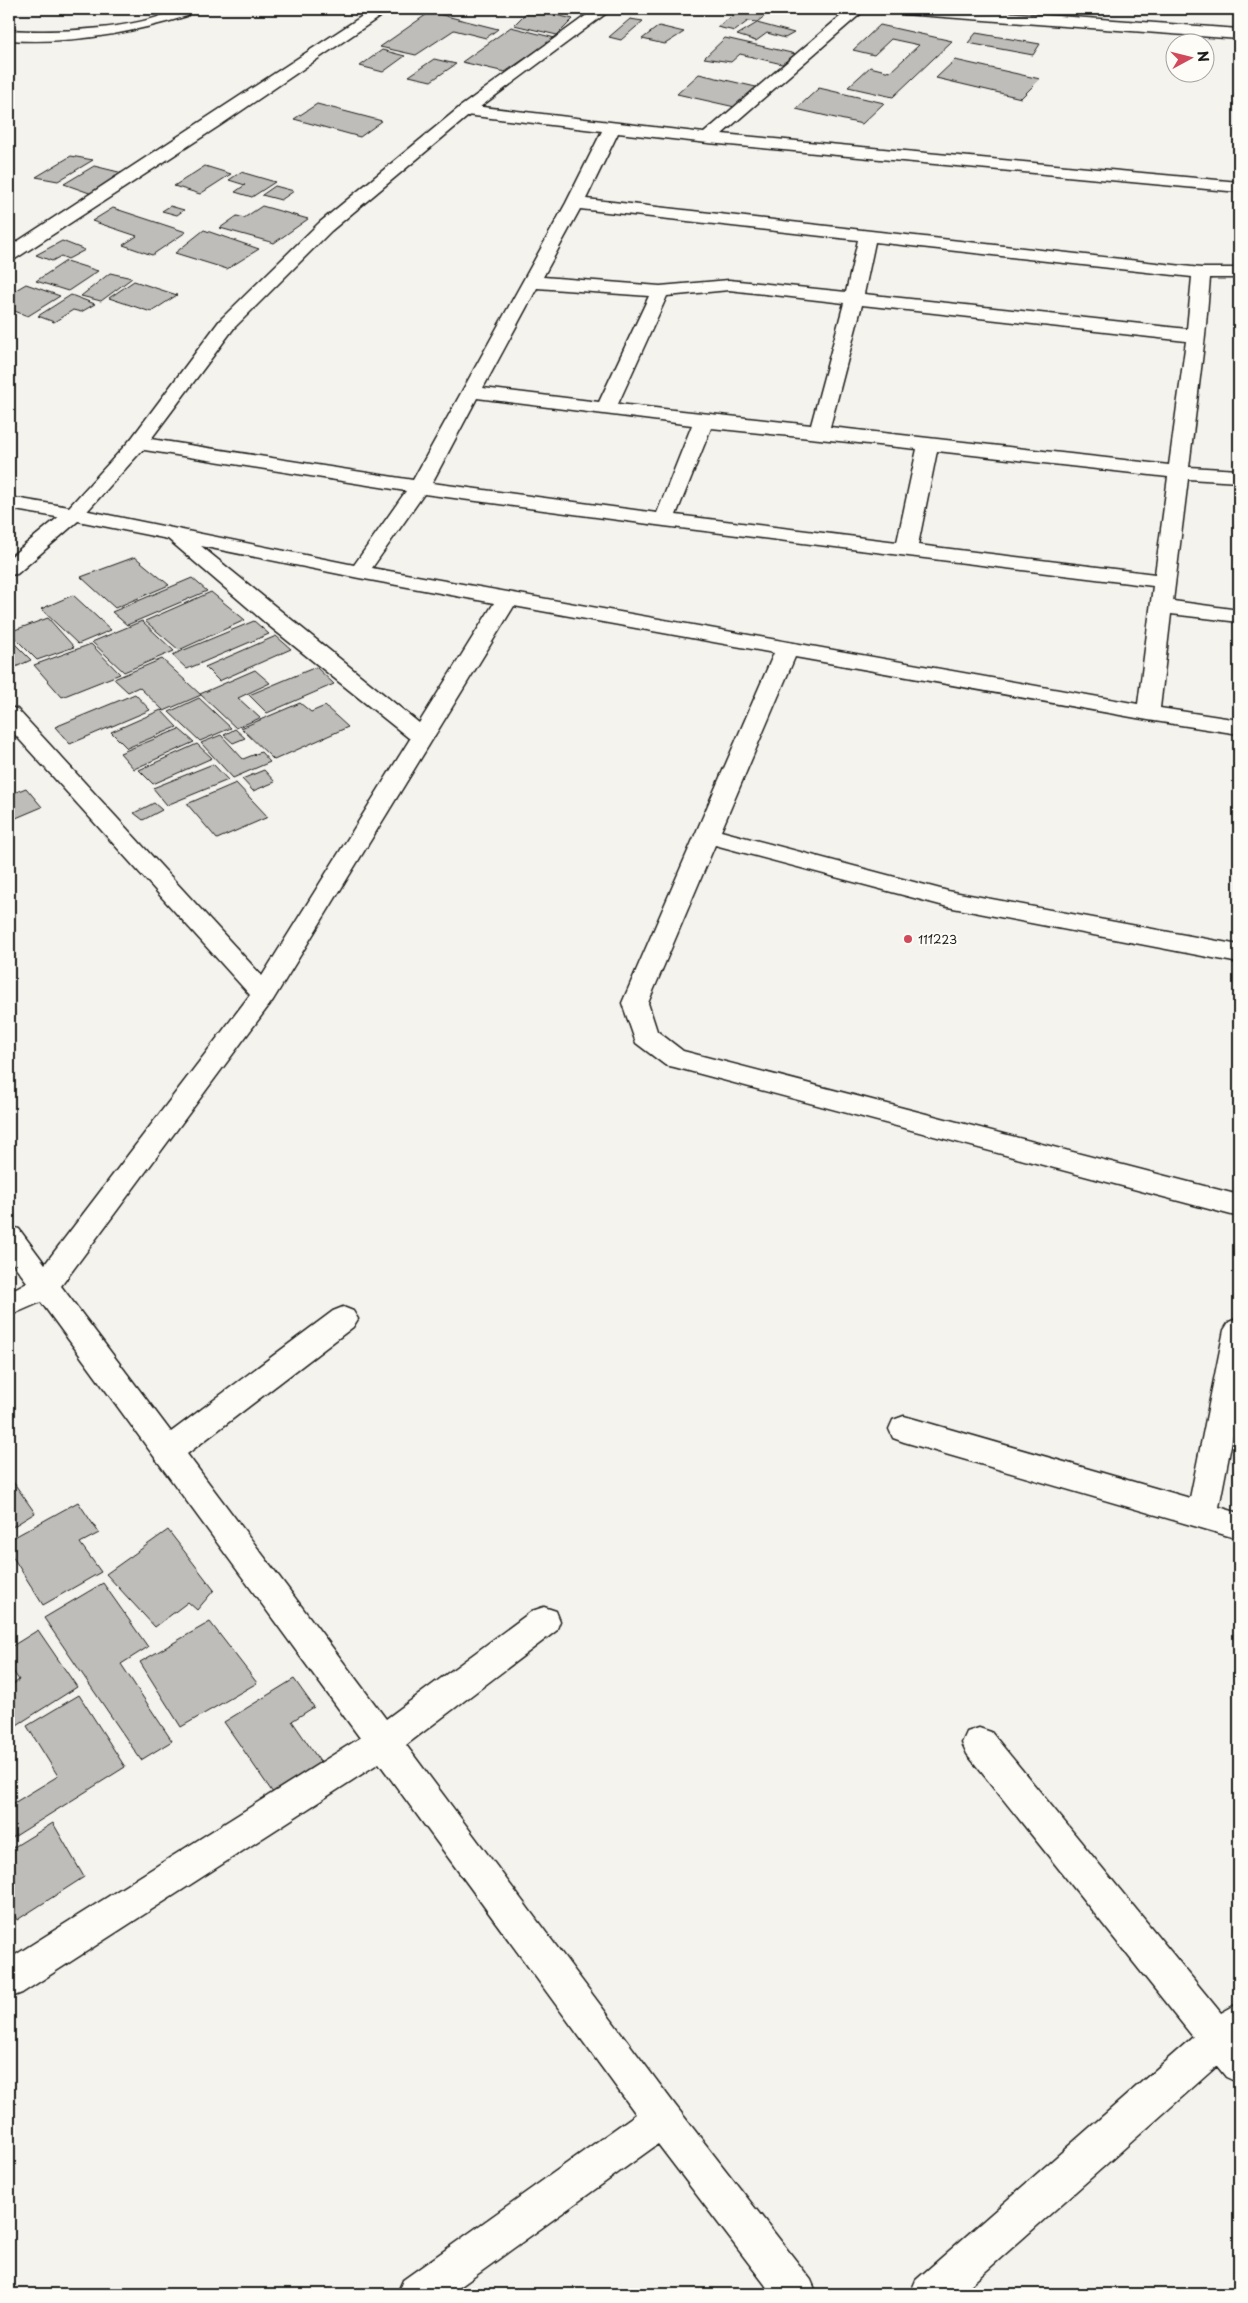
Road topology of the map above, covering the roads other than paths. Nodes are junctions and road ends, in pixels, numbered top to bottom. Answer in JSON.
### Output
{"nodes":[{"id":1,"x":185,"y":9,"type":"edge"},
{"id":2,"x":383,"y":9,"type":"edge"},
{"id":3,"x":604,"y":9,"type":"edge"},
{"id":4,"x":858,"y":9,"type":"edge"},
{"id":5,"x":904,"y":9,"type":"edge"},
{"id":6,"x":1239,"y":34,"type":"edge"},
{"id":7,"x":9,"y":35,"type":"edge"},
{"id":8,"x":466,"y":110,"type":"junction"},
{"id":9,"x":612,"y":128,"type":"junction"},
{"id":10,"x":708,"y":138,"type":"junction"},
{"id":11,"x":1239,"y":187,"type":"edge"},
{"id":12,"x":575,"y":203,"type":"junction"},
{"id":13,"x":867,"y":237,"type":"junction"},
{"id":14,"x":9,"y":254,"type":"edge"},
{"id":15,"x":1201,"y":273,"type":"junction"},
{"id":16,"x":1239,"y":273,"type":"edge"},
{"id":17,"x":530,"y":282,"type":"junction"},
{"id":18,"x":660,"y":291,"type":"junction"},
{"id":19,"x":854,"y":299,"type":"junction"},
{"id":20,"x":1196,"y":336,"type":"junction"},
{"id":21,"x":472,"y":392,"type":"junction"},
{"id":22,"x":606,"y":409,"type":"junction"},
{"id":23,"x":704,"y":421,"type":"junction"},
{"id":24,"x":819,"y":432,"type":"junction"},
{"id":25,"x":138,"y":443,"type":"junction"},
{"id":26,"x":928,"y":446,"type":"junction"},
{"id":27,"x":1178,"y":472,"type":"junction"},
{"id":28,"x":1239,"y":476,"type":"edge"},
{"id":29,"x":419,"y":487,"type":"junction"},
{"id":30,"x":9,"y":503,"type":"edge"},
{"id":31,"x":74,"y":514,"type":"junction"},
{"id":32,"x":664,"y":520,"type":"junction"},
{"id":33,"x":176,"y":536,"type":"junction"},
{"id":34,"x":906,"y":550,"type":"junction"},
{"id":35,"x":9,"y":568,"type":"edge"},
{"id":36,"x":359,"y":572,"type":"junction"},
{"id":37,"x":1164,"y":581,"type":"junction"},
{"id":38,"x":508,"y":598,"type":"junction"},
{"id":39,"x":1161,"y":606,"type":"junction"},
{"id":40,"x":1239,"y":616,"type":"edge"},
{"id":41,"x":787,"y":649,"type":"junction"},
{"id":42,"x":1148,"y":713,"type":"junction"},
{"id":43,"x":9,"y":714,"type":"edge"},
{"id":44,"x":1239,"y":727,"type":"edge"},
{"id":45,"x":422,"y":737,"type":"junction"},
{"id":46,"x":707,"y":835,"type":"junction"},
{"id":47,"x":1239,"y":954,"type":"edge"},
{"id":48,"x":264,"y":994,"type":"junction"},
{"id":49,"x":1239,"y":1206,"type":"edge"},
{"id":50,"x":9,"y":1237,"type":"edge"},
{"id":51,"x":45,"y":1286,"type":"junction"},
{"id":52,"x":9,"y":1305,"type":"edge"},
{"id":53,"x":343,"y":1319,"type":"dead end"},
{"id":54,"x":1239,"y":1330,"type":"edge"},
{"id":55,"x":904,"y":1429,"type":"dead end"},
{"id":56,"x":168,"y":1451,"type":"junction"},
{"id":57,"x":1202,"y":1515,"type":"junction"},
{"id":58,"x":1239,"y":1526,"type":"edge"},
{"id":59,"x":544,"y":1621,"type":"dead end"},
{"id":60,"x":384,"y":1741,"type":"junction"},
{"id":61,"x":980,"y":1743,"type":"dead end"},
{"id":62,"x":9,"y":1980,"type":"edge"},
{"id":63,"x":1232,"y":2041,"type":"edge"},
{"id":64,"x":662,"y":2118,"type":"junction"},
{"id":65,"x":417,"y":2294,"type":"edge"},
{"id":66,"x":797,"y":2294,"type":"edge"},
{"id":67,"x":930,"y":2294,"type":"edge"}],
"edges":[{"from":1,"to":7,"type":"street"},
{"from":2,"to":14,"type":"street"},
{"from":3,"to":8,"type":"street"},
{"from":4,"to":10,"type":"street"},
{"from":5,"to":6,"type":"street"},
{"from":8,"to":9,"type":"street"},
{"from":8,"to":25,"type":"street"},
{"from":9,"to":10,"type":"street"},
{"from":9,"to":12,"type":"street"},
{"from":10,"to":11,"type":"street"},
{"from":12,"to":13,"type":"street"},
{"from":12,"to":17,"type":"street"},
{"from":13,"to":15,"type":"street"},
{"from":13,"to":19,"type":"street"},
{"from":15,"to":16,"type":"street"},
{"from":15,"to":20,"type":"street"},
{"from":17,"to":18,"type":"street"},
{"from":17,"to":21,"type":"street"},
{"from":18,"to":19,"type":"street"},
{"from":18,"to":22,"type":"street"},
{"from":19,"to":20,"type":"street"},
{"from":19,"to":24,"type":"street"},
{"from":20,"to":27,"type":"street"},
{"from":21,"to":22,"type":"street"},
{"from":21,"to":29,"type":"street"},
{"from":22,"to":23,"type":"street"},
{"from":23,"to":24,"type":"street"},
{"from":23,"to":32,"type":"street"},
{"from":24,"to":26,"type":"street"},
{"from":25,"to":29,"type":"street"},
{"from":25,"to":31,"type":"street"},
{"from":26,"to":27,"type":"street"},
{"from":26,"to":34,"type":"street"},
{"from":27,"to":28,"type":"street"},
{"from":27,"to":37,"type":"street"},
{"from":29,"to":32,"type":"street"},
{"from":29,"to":36,"type":"street"},
{"from":30,"to":31,"type":"street"},
{"from":31,"to":33,"type":"street"},
{"from":31,"to":35,"type":"street"},
{"from":32,"to":34,"type":"street"},
{"from":33,"to":36,"type":"street"},
{"from":33,"to":45,"type":"street"},
{"from":34,"to":37,"type":"street"},
{"from":36,"to":38,"type":"street"},
{"from":37,"to":39,"type":"street"},
{"from":38,"to":41,"type":"street"},
{"from":38,"to":45,"type":"street"},
{"from":39,"to":40,"type":"street"},
{"from":39,"to":42,"type":"street"},
{"from":41,"to":42,"type":"street"},
{"from":41,"to":46,"type":"street"},
{"from":42,"to":44,"type":"street"},
{"from":43,"to":48,"type":"street"},
{"from":45,"to":48,"type":"street"},
{"from":46,"to":47,"type":"street"},
{"from":46,"to":49,"type":"street"},
{"from":48,"to":51,"type":"street"},
{"from":50,"to":51,"type":"street"},
{"from":51,"to":52,"type":"street"},
{"from":51,"to":56,"type":"street"},
{"from":53,"to":56,"type":"street"},
{"from":54,"to":57,"type":"street"},
{"from":55,"to":57,"type":"street"},
{"from":56,"to":60,"type":"street"},
{"from":57,"to":58,"type":"street"},
{"from":59,"to":60,"type":"street"},
{"from":60,"to":62,"type":"street"},
{"from":60,"to":64,"type":"street"},
{"from":61,"to":63,"type":"street"},
{"from":63,"to":67,"type":"street"},
{"from":64,"to":65,"type":"street"},
{"from":64,"to":66,"type":"street"}]}
